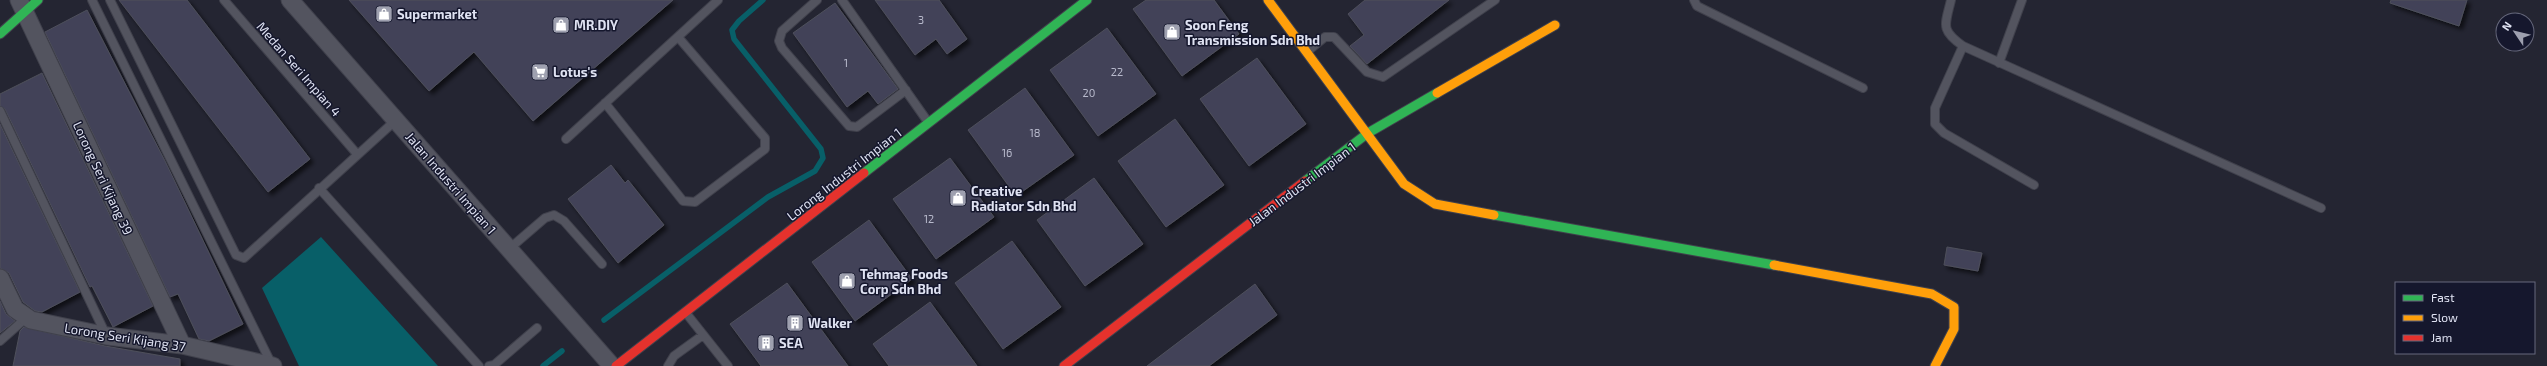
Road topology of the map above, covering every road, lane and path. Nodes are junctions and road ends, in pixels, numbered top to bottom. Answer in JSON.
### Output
{"nodes":[{"id":1,"x":38,"y":0,"type":"edge"},
{"id":2,"x":92,"y":0,"type":"edge"},
{"id":3,"x":110,"y":0,"type":"edge"},
{"id":4,"x":224,"y":0,"type":"edge"},
{"id":5,"x":290,"y":0,"type":"edge"},
{"id":6,"x":718,"y":0,"type":"edge"},
{"id":7,"x":817,"y":0,"type":"edge"},
{"id":8,"x":842,"y":0,"type":"edge"},
{"id":9,"x":1087,"y":0,"type":"edge"},
{"id":10,"x":1268,"y":0,"type":"edge"},
{"id":11,"x":1494,"y":0,"type":"edge"},
{"id":12,"x":1694,"y":0,"type":"edge"},
{"id":13,"x":1951,"y":0,"type":"edge"},
{"id":14,"x":2022,"y":0,"type":"edge"},
{"id":15,"x":1077,"y":3,"type":"edge"},
{"id":16,"x":22,"y":6,"type":"edge"},
{"id":17,"x":1555,"y":25,"type":"dead end"},
{"id":18,"x":0,"y":34,"type":"edge"},
{"id":19,"x":678,"y":37,"type":"junction"},
{"id":20,"x":1963,"y":46,"type":"junction"},
{"id":21,"x":1307,"y":52,"type":"junction"},
{"id":22,"x":1999,"y":63,"type":"junction"},
{"id":23,"x":1863,"y":88,"type":"dead end"},
{"id":24,"x":906,"y":90,"type":"junction"},
{"id":25,"x":605,"y":103,"type":"junction"},
{"id":26,"x":0,"y":112,"type":"edge"},
{"id":27,"x":396,"y":120,"type":"junction"},
{"id":28,"x":930,"y":124,"type":"junction"},
{"id":29,"x":1368,"y":133,"type":"junction"},
{"id":30,"x":566,"y":139,"type":"dead end"},
{"id":31,"x":357,"y":154,"type":"junction"},
{"id":32,"x":2034,"y":185,"type":"dead end"},
{"id":33,"x":319,"y":188,"type":"junction"},
{"id":34,"x":2321,"y":208,"type":"dead end"},
{"id":35,"x":509,"y":249,"type":"junction"},
{"id":36,"x":602,"y":264,"type":"dead end"},
{"id":37,"x":0,"y":278,"type":"edge"},
{"id":38,"x":686,"y":312,"type":"junction"},
{"id":39,"x":26,"y":318,"type":"junction"},
{"id":40,"x":537,"y":328,"type":"dead end"},
{"id":41,"x":703,"y":335,"type":"junction"},
{"id":42,"x":107,"y":336,"type":"junction"},
{"id":43,"x":0,"y":341,"type":"edge"},
{"id":44,"x":182,"y":345,"type":"junction"},
{"id":45,"x":273,"y":366,"type":"edge"},
{"id":46,"x":480,"y":366,"type":"edge"},
{"id":47,"x":489,"y":366,"type":"edge"},
{"id":48,"x":612,"y":366,"type":"edge"},
{"id":49,"x":616,"y":366,"type":"edge"},
{"id":50,"x":668,"y":366,"type":"edge"},
{"id":51,"x":728,"y":366,"type":"edge"},
{"id":52,"x":1064,"y":366,"type":"edge"},
{"id":53,"x":1935,"y":366,"type":"edge"}],
"edges":[{"from":1,"to":16,"type":"street"},
{"from":2,"to":45,"type":"lane"},
{"from":3,"to":33,"type":"lane"},
{"from":4,"to":31,"type":"lane","name":"Medan Seri Impian 4"},
{"from":5,"to":27,"type":"street","name":"Jalan Industri Impian 1"},
{"from":6,"to":19,"type":"lane"},
{"from":7,"to":24,"type":"lane"},
{"from":8,"to":24,"type":"lane"},
{"from":9,"to":15,"type":"street","name":"Lorong Industri Impian 1"},
{"from":10,"to":21,"type":"street"},
{"from":11,"to":21,"type":"lane"},
{"from":12,"to":23,"type":"lane"},
{"from":13,"to":20,"type":"lane"},
{"from":14,"to":22,"type":"lane"},
{"from":15,"to":28,"type":"street","name":"Lorong Industri Impian 1"},
{"from":16,"to":18,"type":"street"},
{"from":16,"to":44,"type":"street","name":"Lorong Seri Kijang 39"},
{"from":17,"to":29,"type":"street","name":"Jalan Industri Impian 1"},
{"from":19,"to":25,"type":"lane"},
{"from":19,"to":25,"type":"lane"},
{"from":20,"to":22,"type":"lane"},
{"from":20,"to":32,"type":"lane"},
{"from":21,"to":29,"type":"street"},
{"from":22,"to":34,"type":"lane"},
{"from":24,"to":28,"type":"lane"},
{"from":25,"to":30,"type":"lane"},
{"from":26,"to":42,"type":"lane"},
{"from":27,"to":31,"type":"lane"},
{"from":27,"to":35,"type":"street","name":"Jalan Industri Impian 1"},
{"from":28,"to":38,"type":"street","name":"Lorong Industri Impian 1"},
{"from":29,"to":52,"type":"street","name":"Jalan Industri Impian 1"},
{"from":29,"to":53,"type":"street"},
{"from":31,"to":33,"type":"lane"},
{"from":33,"to":46,"type":"lane"},
{"from":35,"to":36,"type":"lane"},
{"from":35,"to":48,"type":"street","name":"Jalan Industri Impian 1"},
{"from":37,"to":39,"type":"street"},
{"from":38,"to":41,"type":"lane"},
{"from":38,"to":49,"type":"street","name":"Lorong Industri Impian 1"},
{"from":39,"to":42,"type":"street","name":"Lorong Seri Kijang 37"},
{"from":39,"to":43,"type":"lane"},
{"from":40,"to":47,"type":"lane"},
{"from":41,"to":50,"type":"lane"},
{"from":41,"to":51,"type":"lane"},
{"from":42,"to":44,"type":"street","name":"Lorong Seri Kijang 37"},
{"from":44,"to":45,"type":"street","name":"Lorong Seri Kijang 37"}]}
